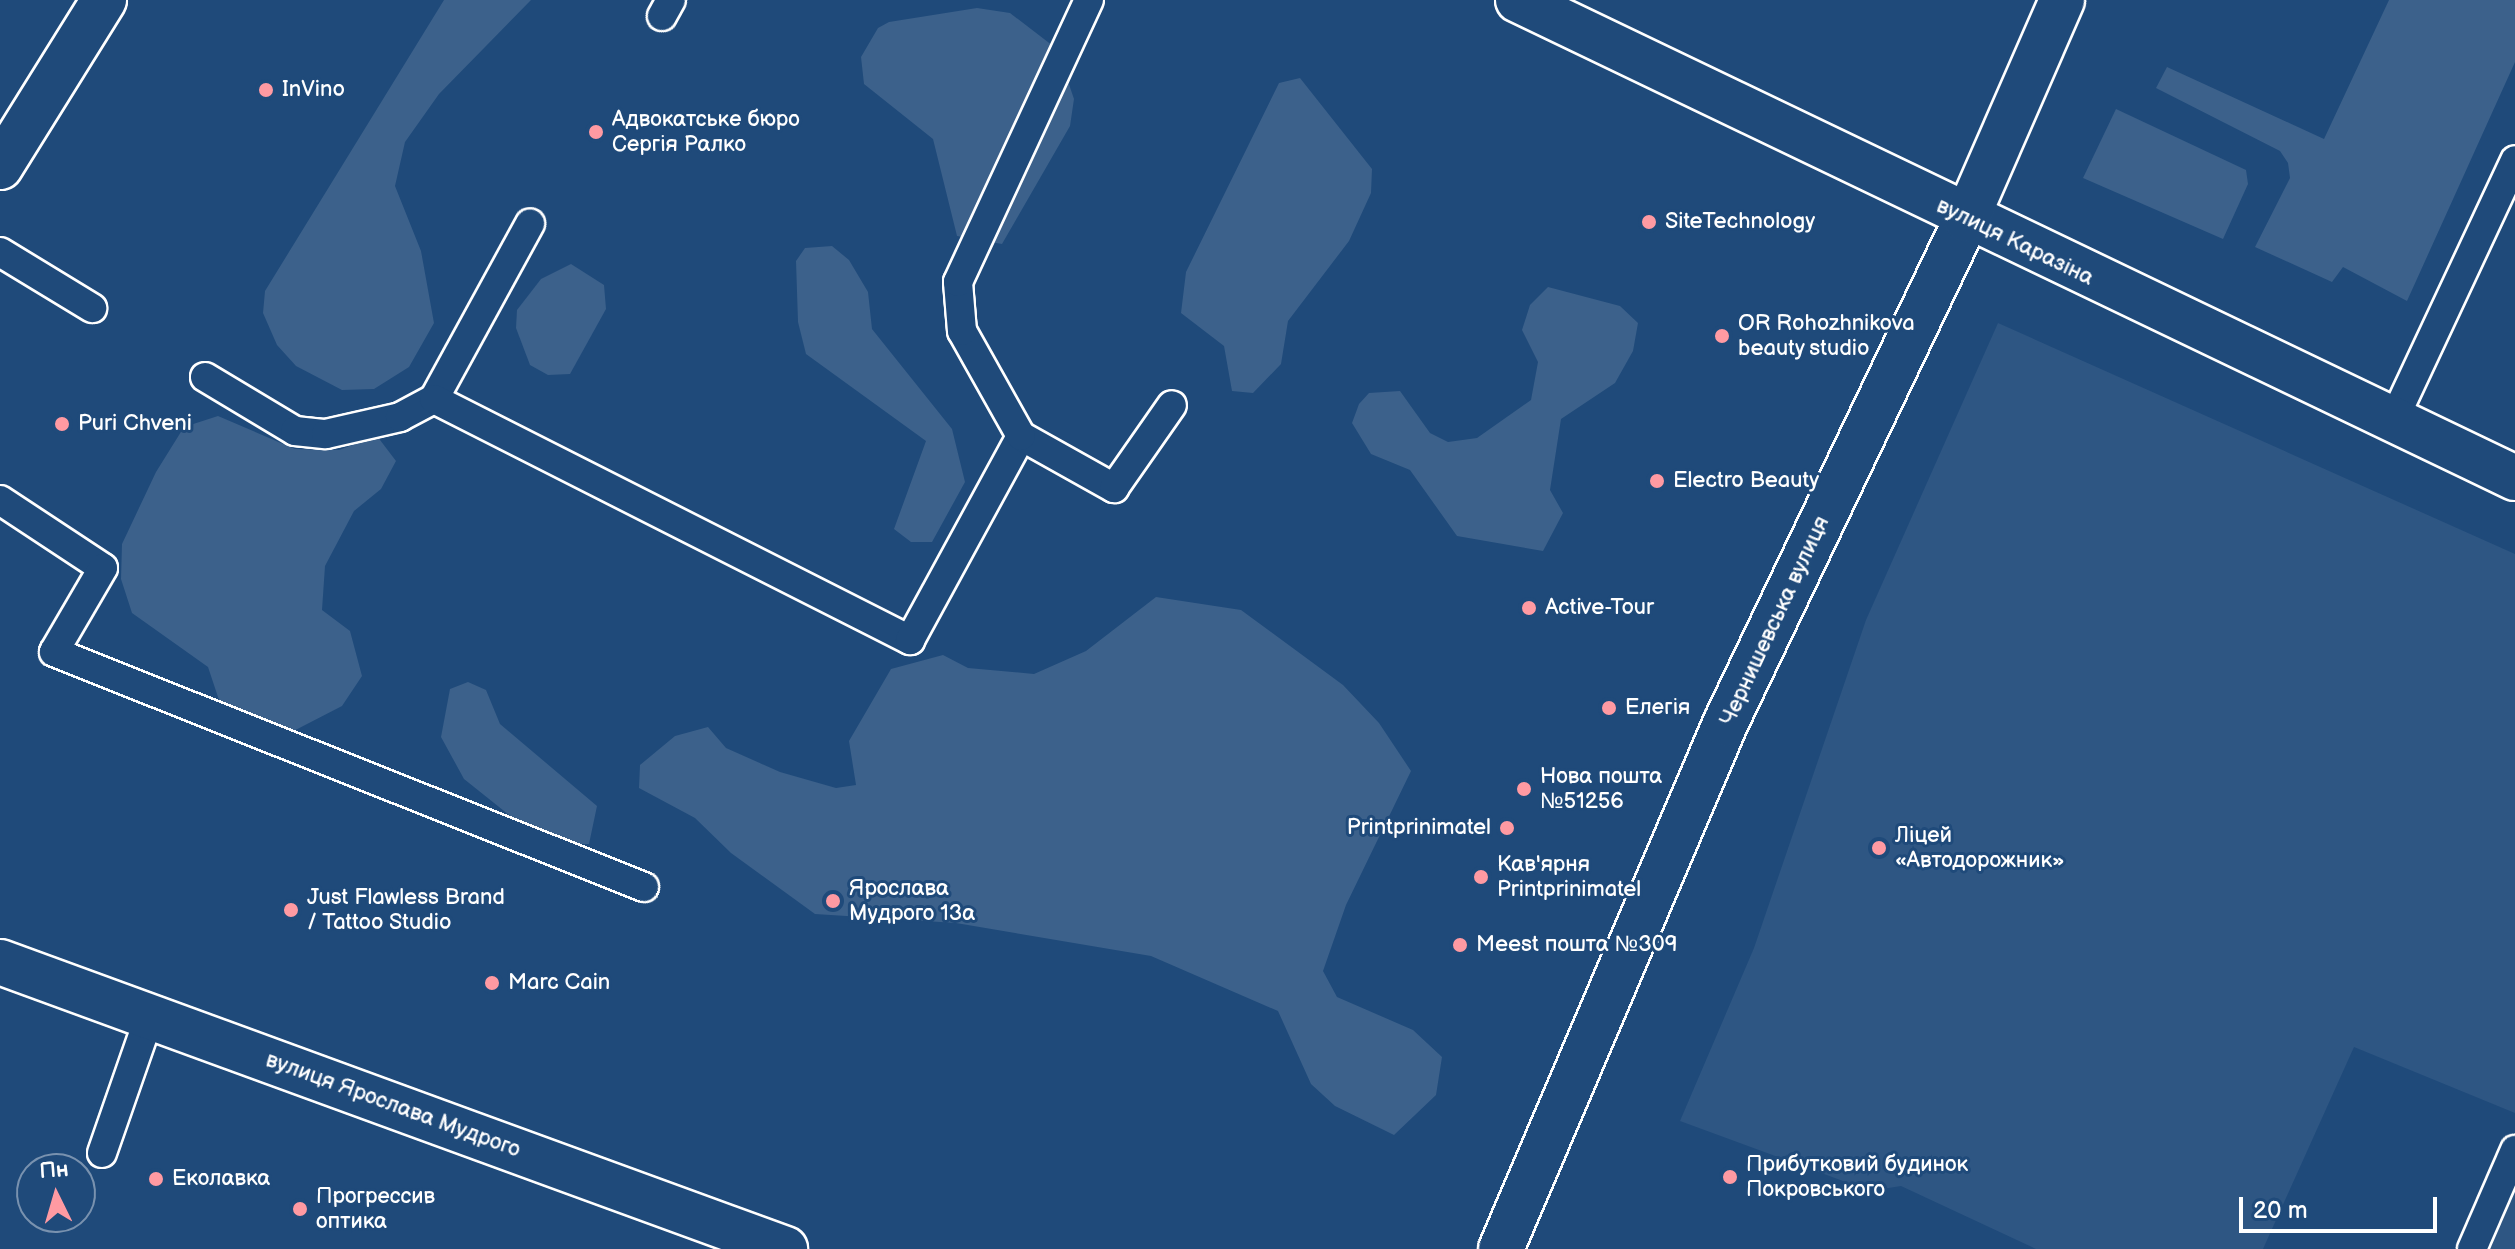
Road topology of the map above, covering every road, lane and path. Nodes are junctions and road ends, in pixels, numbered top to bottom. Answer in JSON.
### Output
{"nodes":[{"id":1,"x":104,"y":0,"type":"edge"},
{"id":2,"x":1089,"y":0,"type":"edge"},
{"id":3,"x":1518,"y":0,"type":"edge"},
{"id":4,"x":2062,"y":0,"type":"edge"},
{"id":5,"x":2515,"y":160,"type":"edge"},
{"id":6,"x":0,"y":167,"type":"edge"},
{"id":7,"x":1966,"y":220,"type":"junction"},
{"id":8,"x":530,"y":224,"type":"dead end"},
{"id":9,"x":0,"y":252,"type":"edge"},
{"id":10,"x":92,"y":308,"type":"dead end"},
{"id":11,"x":205,"y":377,"type":"dead end"},
{"id":12,"x":434,"y":399,"type":"junction"},
{"id":13,"x":1172,"y":405,"type":"dead end"},
{"id":14,"x":2393,"y":421,"type":"junction"},
{"id":15,"x":1021,"y":436,"type":"junction"},
{"id":16,"x":2515,"y":478,"type":"edge"},
{"id":17,"x":0,"y":500,"type":"edge"},
{"id":18,"x":644,"y":887,"type":"dead end"},
{"id":19,"x":0,"y":962,"type":"edge"},
{"id":20,"x":149,"y":1018,"type":"junction"},
{"id":21,"x":2515,"y":1150,"type":"edge"},
{"id":22,"x":102,"y":1153,"type":"dead end"},
{"id":23,"x":785,"y":1249,"type":"edge"},
{"id":24,"x":1501,"y":1249,"type":"edge"},
{"id":25,"x":2472,"y":1249,"type":"edge"}],
"edges":[{"from":1,"to":6,"type":"street"},
{"from":2,"to":15,"type":"lane"},
{"from":3,"to":7,"type":"street","name":"вулиця Каразіна"},
{"from":4,"to":7,"type":"street","name":"Чернишевська вулиця"},
{"from":5,"to":14,"type":"lane"},
{"from":7,"to":14,"type":"street","name":"вулиця Каразіна"},
{"from":7,"to":24,"type":"street","name":"Чернишевська вулиця"},
{"from":8,"to":12,"type":"lane"},
{"from":9,"to":10,"type":"lane"},
{"from":11,"to":12,"type":"lane"},
{"from":12,"to":15,"type":"lane"},
{"from":13,"to":15,"type":"lane"},
{"from":14,"to":16,"type":"street","name":"вулиця Каразіна"},
{"from":17,"to":18,"type":"lane"},
{"from":19,"to":20,"type":"street","name":"вулиця Ярослава Мудрого"},
{"from":20,"to":22,"type":"lane"},
{"from":20,"to":23,"type":"street","name":"вулиця Ярослава Мудрого"},
{"from":21,"to":25,"type":"lane"}]}
